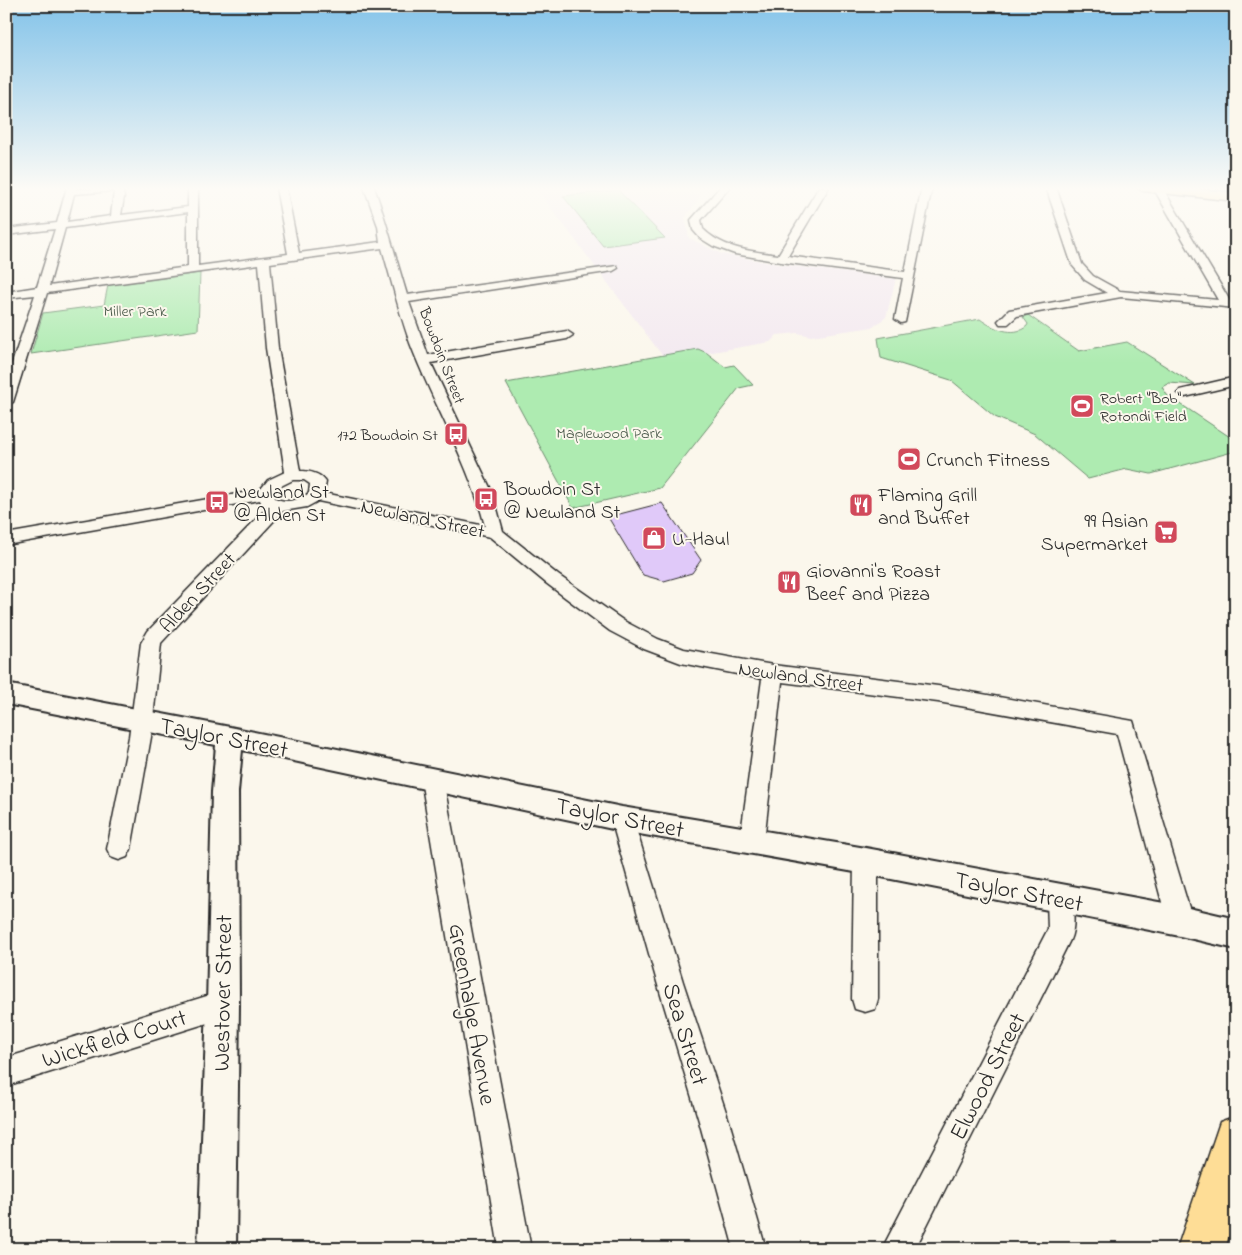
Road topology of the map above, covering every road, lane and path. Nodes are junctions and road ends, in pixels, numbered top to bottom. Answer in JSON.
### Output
{"nodes":[{"id":1,"x":55,"y":246,"type":"edge"},
{"id":2,"x":193,"y":246,"type":"edge"},
{"id":3,"x":292,"y":246,"type":"edge"},
{"id":4,"x":374,"y":246,"type":"edge"},
{"id":5,"x":386,"y":246,"type":"edge"},
{"id":6,"x":721,"y":246,"type":"edge"},
{"id":7,"x":789,"y":246,"type":"edge"},
{"id":8,"x":916,"y":246,"type":"edge"},
{"id":9,"x":1071,"y":246,"type":"edge"},
{"id":10,"x":1194,"y":246,"type":"edge"},
{"id":11,"x":294,"y":256,"type":"junction"},
{"id":12,"x":781,"y":259,"type":"junction"},
{"id":13,"x":264,"y":260,"type":"junction"},
{"id":14,"x":613,"y":268,"type":"dead end"},
{"id":15,"x":193,"y":270,"type":"junction"},
{"id":16,"x":910,"y":276,"type":"junction"},
{"id":17,"x":42,"y":290,"type":"junction"},
{"id":18,"x":1117,"y":294,"type":"junction"},
{"id":19,"x":6,"y":295,"type":"edge"},
{"id":20,"x":403,"y":299,"type":"junction"},
{"id":21,"x":1231,"y":304,"type":"edge"},
{"id":22,"x":901,"y":319,"type":"dead end"},
{"id":23,"x":1004,"y":321,"type":"dead end"},
{"id":24,"x":567,"y":335,"type":"dead end"},
{"id":25,"x":424,"y":360,"type":"junction"},
{"id":26,"x":1236,"y":381,"type":"edge"},
{"id":27,"x":1185,"y":393,"type":"dead end"},
{"id":28,"x":6,"y":402,"type":"edge"},
{"id":29,"x":293,"y":475,"type":"junction"},
{"id":30,"x":314,"y":496,"type":"junction"},
{"id":31,"x":272,"y":500,"type":"junction"},
{"id":32,"x":495,"y":533,"type":"junction"},
{"id":33,"x":6,"y":540,"type":"edge"},
{"id":34,"x":773,"y":673,"type":"junction"},
{"id":35,"x":6,"y":694,"type":"edge"},
{"id":36,"x":141,"y":721,"type":"junction"},
{"id":37,"x":230,"y":737,"type":"junction"},
{"id":38,"x":432,"y":779,"type":"junction"},
{"id":39,"x":622,"y":819,"type":"junction"},
{"id":40,"x":752,"y":841,"type":"junction"},
{"id":41,"x":119,"y":849,"type":"dead end"},
{"id":42,"x":866,"y":861,"type":"junction"},
{"id":43,"x":1059,"y":899,"type":"junction"},
{"id":44,"x":1180,"y":921,"type":"junction"},
{"id":45,"x":1236,"y":934,"type":"edge"},
{"id":46,"x":865,"y":999,"type":"dead end"},
{"id":47,"x":223,"y":1005,"type":"junction"},
{"id":48,"x":6,"y":1072,"type":"edge"},
{"id":49,"x":1236,"y":1138,"type":"edge"},
{"id":50,"x":217,"y":1249,"type":"edge"},
{"id":51,"x":515,"y":1249,"type":"edge"},
{"id":52,"x":750,"y":1249,"type":"edge"},
{"id":53,"x":898,"y":1249,"type":"edge"},
{"id":54,"x":1201,"y":1249,"type":"edge"}],
"edges":[{"from":1,"to":17,"type":"street"},
{"from":2,"to":15,"type":"street"},
{"from":3,"to":11,"type":"street"},
{"from":4,"to":11,"type":"street"},
{"from":5,"to":20,"type":"street","name":"Bowdoin Street"},
{"from":6,"to":12,"type":"street"},
{"from":7,"to":12,"type":"street"},
{"from":8,"to":16,"type":"street"},
{"from":9,"to":18,"type":"street"},
{"from":10,"to":21,"type":"street"},
{"from":11,"to":13,"type":"street"},
{"from":12,"to":16,"type":"street"},
{"from":13,"to":15,"type":"street"},
{"from":13,"to":29,"type":"street"},
{"from":14,"to":20,"type":"street"},
{"from":15,"to":17,"type":"street"},
{"from":16,"to":22,"type":"street"},
{"from":17,"to":19,"type":"street"},
{"from":17,"to":28,"type":"street"},
{"from":18,"to":21,"type":"street"},
{"from":18,"to":23,"type":"street"},
{"from":20,"to":25,"type":"street","name":"Bowdoin Street"},
{"from":24,"to":25,"type":"street"},
{"from":25,"to":32,"type":"street","name":"Bowdoin Street"},
{"from":26,"to":27,"type":"street"},
{"from":29,"to":30,"type":"street"},
{"from":29,"to":31,"type":"street","name":"Alden Street"},
{"from":30,"to":31,"type":"street"},
{"from":30,"to":32,"type":"street","name":"Newland Street"},
{"from":31,"to":33,"type":"street"},
{"from":31,"to":36,"type":"street","name":"Alden Street"},
{"from":32,"to":34,"type":"street","name":"Newland Street"},
{"from":34,"to":40,"type":"street"},
{"from":34,"to":44,"type":"street","name":"Newland Street"},
{"from":35,"to":36,"type":"street","name":"Taylor Street"},
{"from":36,"to":37,"type":"street","name":"Taylor Street"},
{"from":36,"to":41,"type":"street"},
{"from":37,"to":38,"type":"street","name":"Taylor Street"},
{"from":37,"to":47,"type":"street","name":"Westover Street"},
{"from":38,"to":39,"type":"street","name":"Taylor Street"},
{"from":38,"to":51,"type":"street","name":"Greenhalge Avenue"},
{"from":39,"to":40,"type":"street","name":"Taylor Street"},
{"from":39,"to":52,"type":"street","name":"Sea Street"},
{"from":40,"to":42,"type":"street","name":"Taylor Street"},
{"from":42,"to":43,"type":"street","name":"Taylor Street"},
{"from":42,"to":46,"type":"street"},
{"from":43,"to":44,"type":"street","name":"Taylor Street"},
{"from":43,"to":53,"type":"street","name":"Elwood Street"},
{"from":44,"to":45,"type":"street","name":"Taylor Street"},
{"from":47,"to":48,"type":"street","name":"Wickfield Court"},
{"from":47,"to":50,"type":"street","name":"Westover Street"},
{"from":49,"to":54,"type":"main road"}]}
